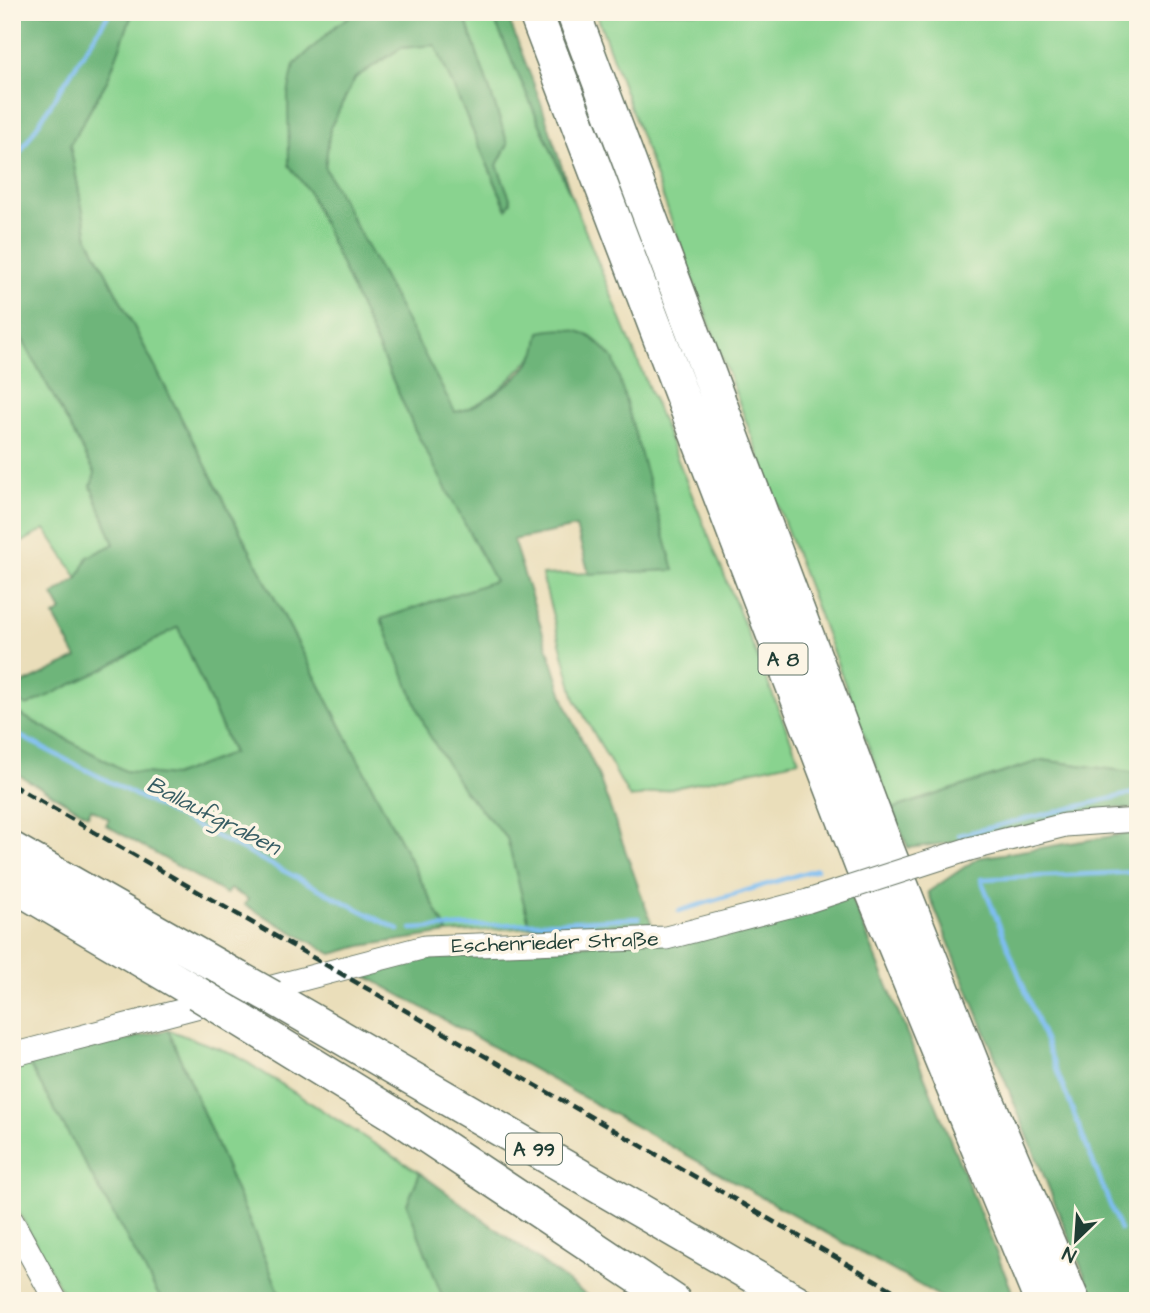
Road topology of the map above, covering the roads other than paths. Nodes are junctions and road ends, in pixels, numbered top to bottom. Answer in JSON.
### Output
{"nodes":[{"id":1,"x":535,"y":12,"type":"edge"},
{"id":2,"x":573,"y":12,"type":"edge"},
{"id":3,"x":1138,"y":820,"type":"edge"},
{"id":4,"x":12,"y":849,"type":"edge"},
{"id":5,"x":12,"y":884,"type":"edge"},
{"id":6,"x":12,"y":1055,"type":"edge"},
{"id":7,"x":12,"y":1221,"type":"edge"},
{"id":8,"x":56,"y":1301,"type":"edge"},
{"id":9,"x":674,"y":1301,"type":"edge"},
{"id":10,"x":796,"y":1301,"type":"edge"},
{"id":11,"x":1041,"y":1301,"type":"edge"},
{"id":12,"x":1073,"y":1301,"type":"edge"}],
"edges":[{"from":1,"to":11,"type":"highway","number":"A 8"},
{"from":2,"to":12,"type":"highway","number":"A 8"},
{"from":3,"to":6,"type":"street","name":"Eschenrieder Straße","bridge":true},
{"from":4,"to":10,"type":"highway","number":"A 99","bridge":true},
{"from":5,"to":9,"type":"highway","number":"A 99","bridge":true},
{"from":7,"to":8,"type":"street"}]}
